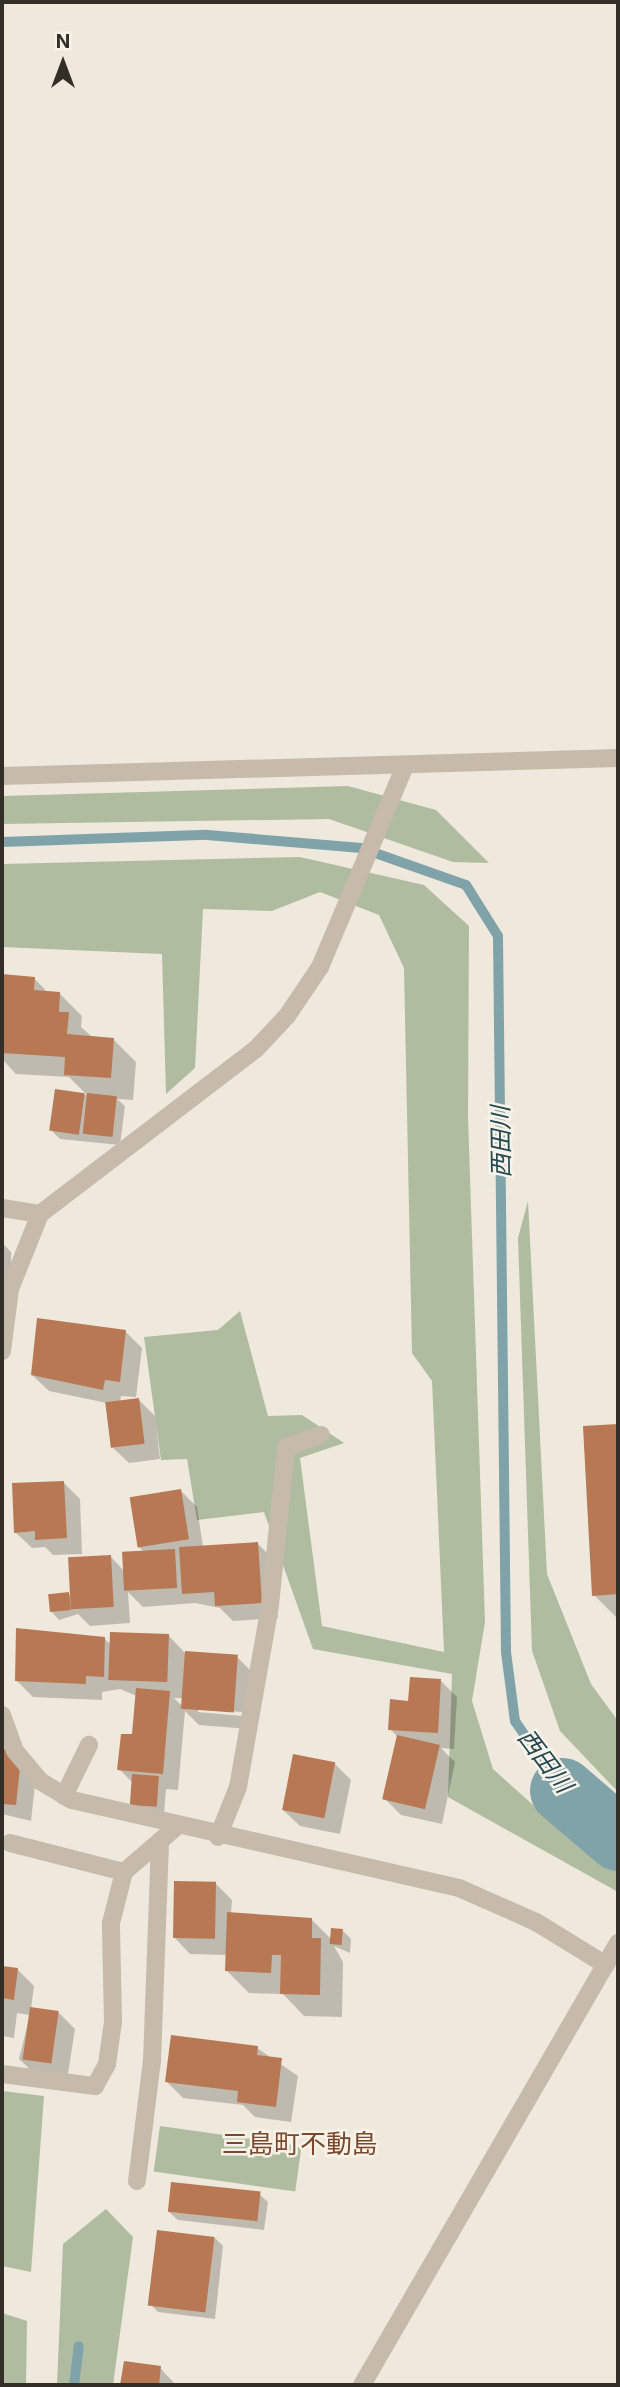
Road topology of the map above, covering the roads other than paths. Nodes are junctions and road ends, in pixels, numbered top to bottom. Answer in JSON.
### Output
{"nodes":[{"id":1,"x":618,"y":758,"type":"edge"},
{"id":2,"x":405,"y":766,"type":"junction"},
{"id":3,"x":2,"y":776,"type":"edge"},
{"id":4,"x":2,"y":1208,"type":"edge"},
{"id":5,"x":40,"y":1214,"type":"junction"},
{"id":6,"x":2,"y":1351,"type":"edge"},
{"id":7,"x":321,"y":1435,"type":"dead end"},
{"id":8,"x":2,"y":1715,"type":"edge"},
{"id":9,"x":89,"y":1745,"type":"dead end"},
{"id":10,"x":64,"y":1796,"type":"junction"},
{"id":11,"x":175,"y":1828,"type":"junction"},
{"id":12,"x":218,"y":1837,"type":"junction"},
{"id":13,"x":10,"y":1843,"type":"dead end"},
{"id":14,"x":160,"y":1844,"type":"junction"},
{"id":15,"x":124,"y":1872,"type":"junction"},
{"id":16,"x":618,"y":1943,"type":"edge"},
{"id":17,"x":606,"y":1965,"type":"junction"},
{"id":18,"x":2,"y":2074,"type":"edge"},
{"id":19,"x":137,"y":2181,"type":"dead end"},
{"id":20,"x":362,"y":2385,"type":"edge"}],
"edges":[{"from":1,"to":2,"type":"street"},
{"from":2,"to":3,"type":"street"},
{"from":2,"to":5,"type":"street"},
{"from":4,"to":5,"type":"street"},
{"from":5,"to":6,"type":"street"},
{"from":7,"to":12,"type":"street"},
{"from":8,"to":10,"type":"street"},
{"from":9,"to":10,"type":"street"},
{"from":10,"to":11,"type":"street"},
{"from":11,"to":12,"type":"street"},
{"from":11,"to":14,"type":"street"},
{"from":12,"to":17,"type":"street"},
{"from":13,"to":15,"type":"street"},
{"from":14,"to":15,"type":"street"},
{"from":14,"to":19,"type":"street"},
{"from":15,"to":18,"type":"street"},
{"from":16,"to":17,"type":"street"},
{"from":17,"to":20,"type":"street"}]}
